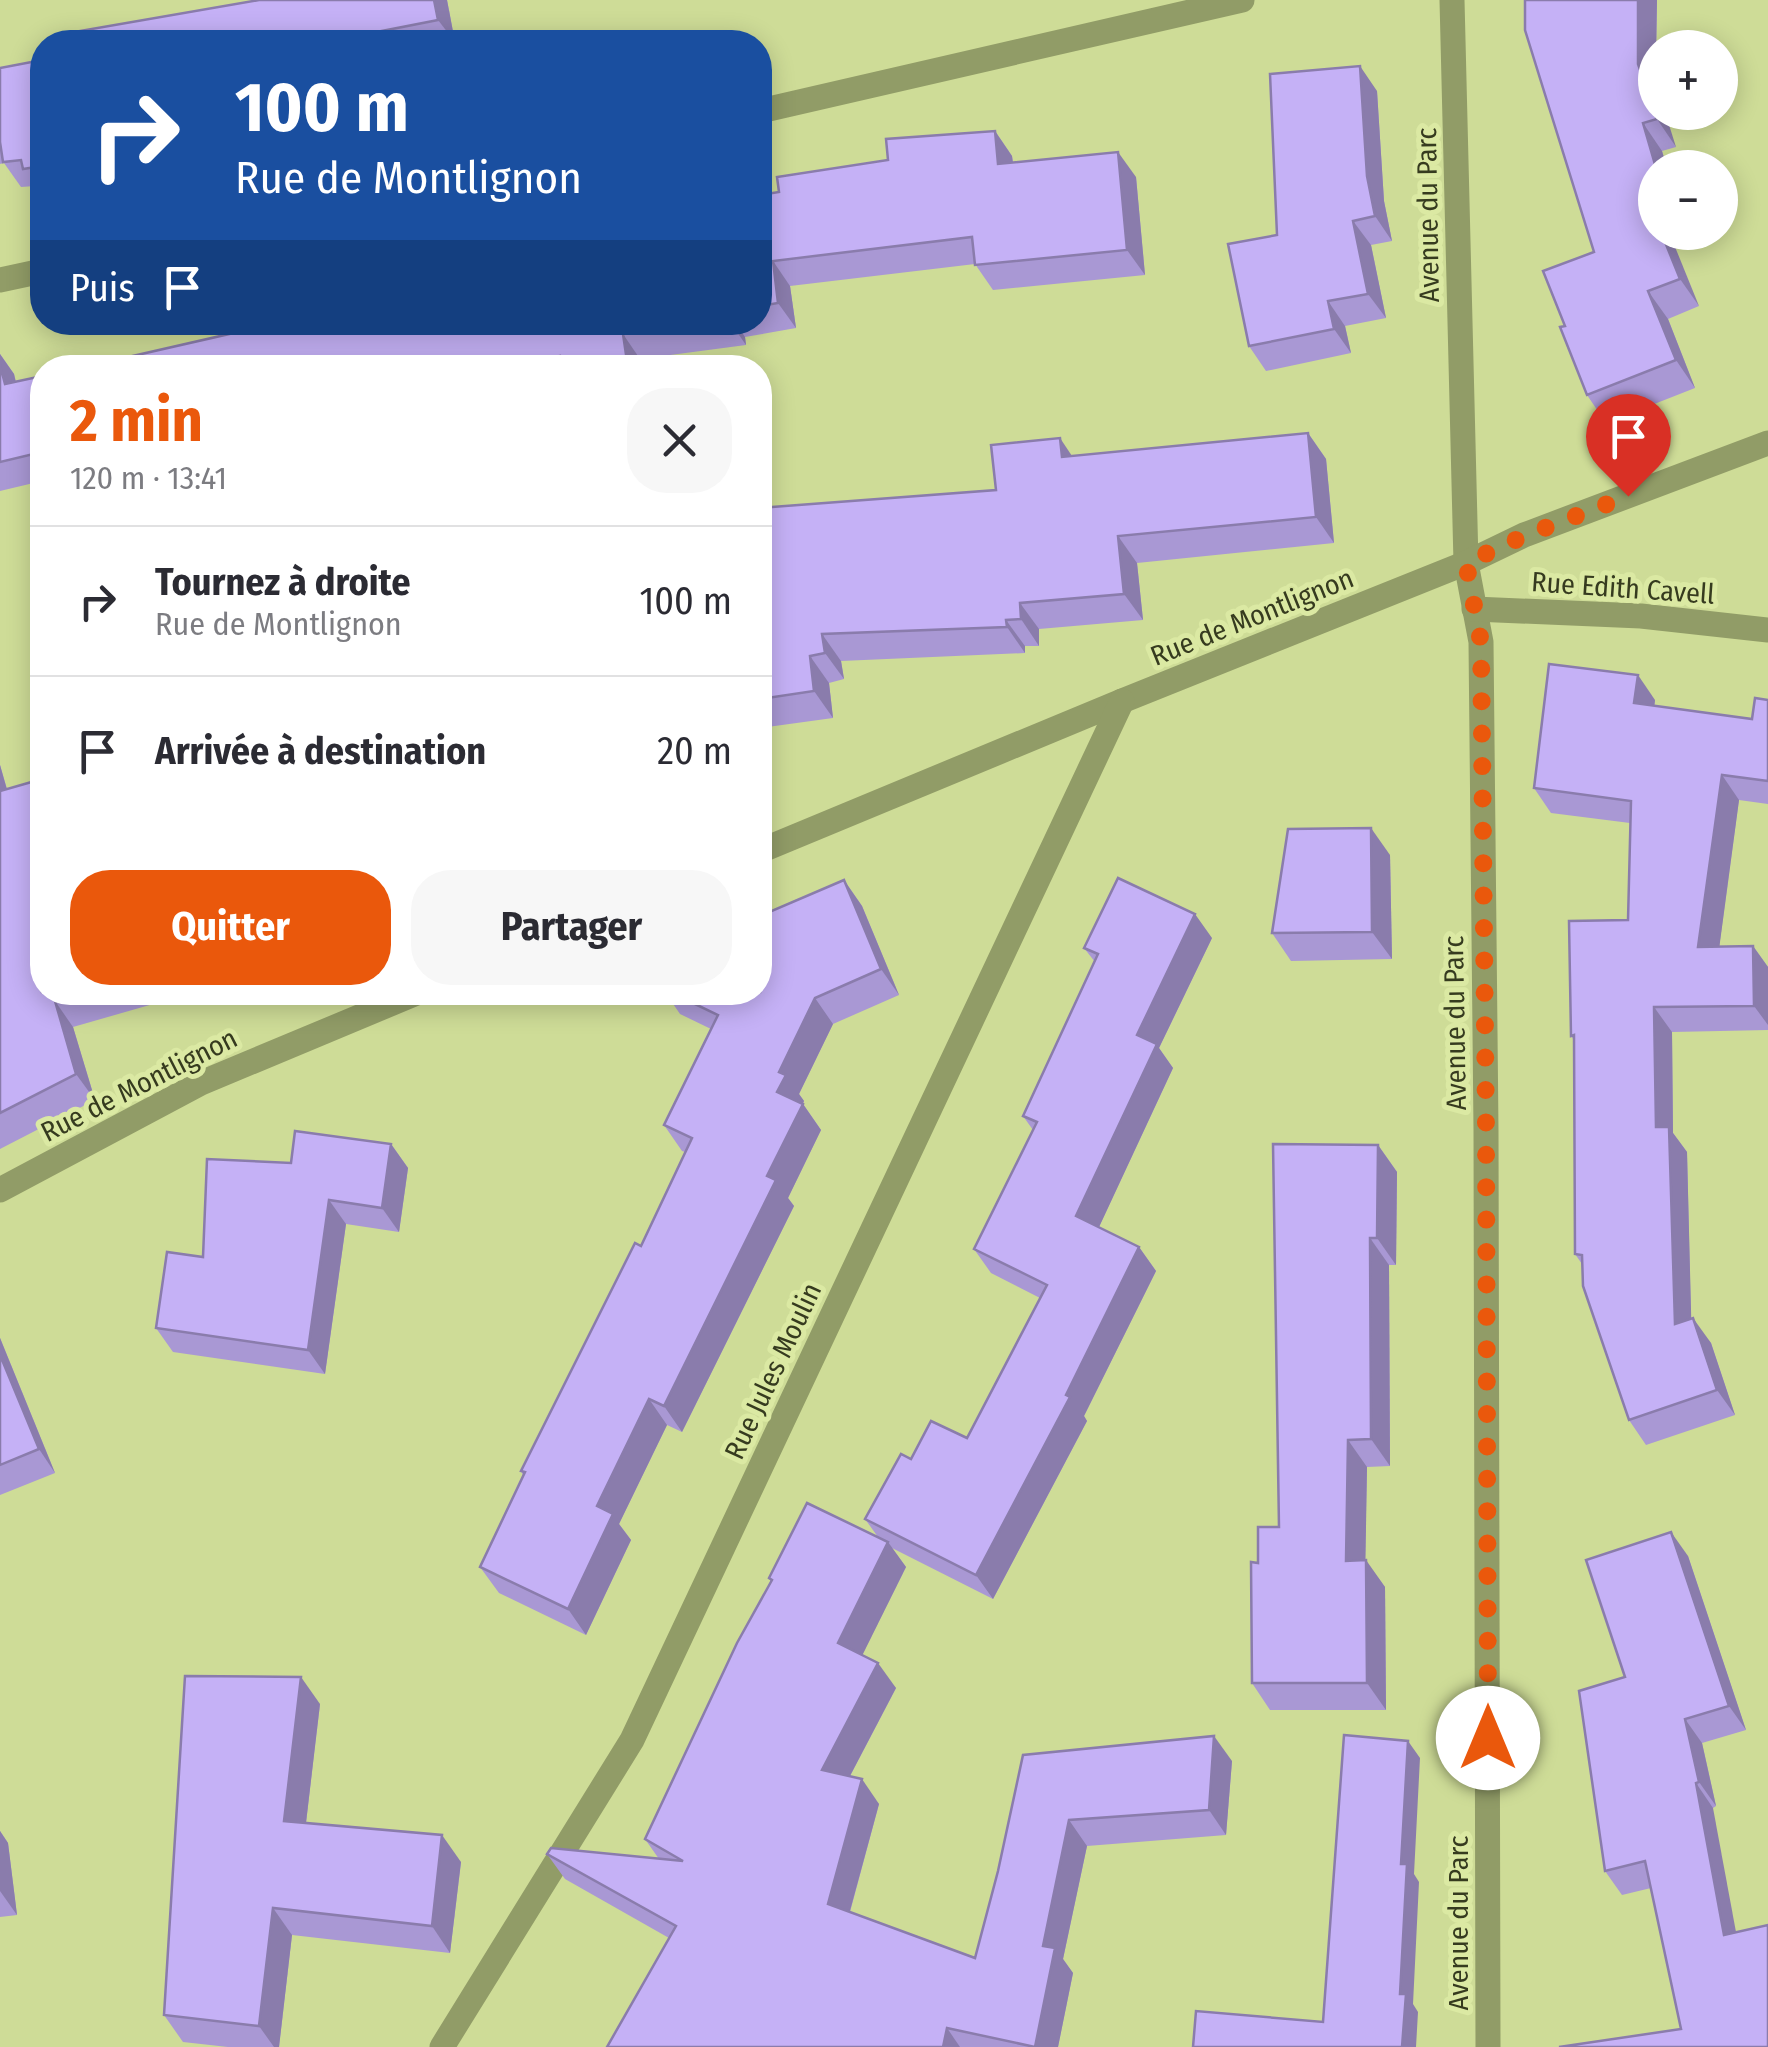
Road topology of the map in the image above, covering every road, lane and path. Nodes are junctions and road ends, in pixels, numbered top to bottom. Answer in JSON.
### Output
{"nodes":[{"id":1,"x":1242,"y":0,"type":"edge"},
{"id":2,"x":1452,"y":0,"type":"edge"},
{"id":3,"x":772,"y":108,"type":"edge"},
{"id":4,"x":30,"y":274,"type":"edge"},
{"id":5,"x":0,"y":280,"type":"edge"},
{"id":6,"x":1768,"y":443,"type":"edge"},
{"id":7,"x":1466,"y":563,"type":"junction"},
{"id":8,"x":1474,"y":609,"type":"junction"},
{"id":9,"x":1768,"y":630,"type":"edge"},
{"id":10,"x":1122,"y":701,"type":"junction"},
{"id":11,"x":772,"y":846,"type":"edge"},
{"id":12,"x":387,"y":1005,"type":"edge"},
{"id":13,"x":0,"y":1190,"type":"edge"},
{"id":14,"x":442,"y":2047,"type":"edge"},
{"id":15,"x":1488,"y":2047,"type":"edge"}],
"edges":[{"from":1,"to":3,"type":"street"},
{"from":2,"to":7,"type":"street","name":"Avenue du Parc"},
{"from":4,"to":5,"type":"street"},
{"from":6,"to":7,"type":"street","name":"Rue de Montlignon"},
{"from":7,"to":8,"type":"street","name":"Avenue du Parc"},
{"from":7,"to":10,"type":"street","name":"Rue de Montlignon"},
{"from":8,"to":9,"type":"street","name":"Rue Edith Cavell"},
{"from":8,"to":15,"type":"street","name":"Avenue du Parc"},
{"from":10,"to":11,"type":"street","name":"Rue de Montlignon"},
{"from":10,"to":14,"type":"street","name":"Rue Jules Moulin"},
{"from":12,"to":13,"type":"street","name":"Rue de Montlignon"}]}
